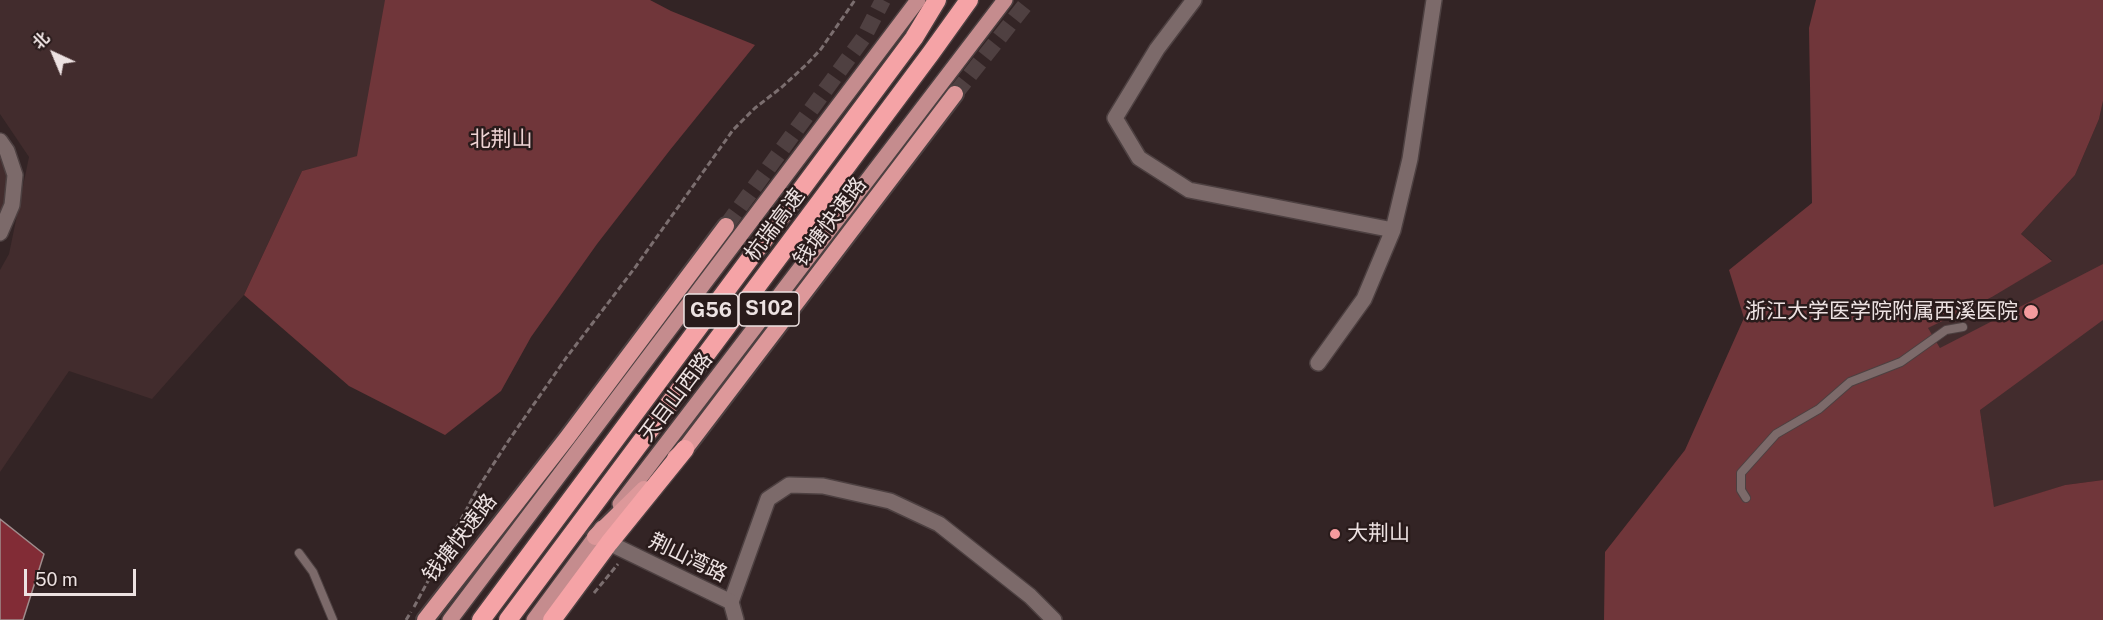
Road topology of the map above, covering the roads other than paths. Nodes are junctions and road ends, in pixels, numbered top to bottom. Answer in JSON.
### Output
{"nodes":[{"id":1,"x":918,"y":0,"type":"edge"},
{"id":2,"x":937,"y":0,"type":"edge"},
{"id":3,"x":969,"y":0,"type":"edge"},
{"id":4,"x":1005,"y":0,"type":"edge"},
{"id":5,"x":1194,"y":0,"type":"edge"},
{"id":6,"x":1434,"y":0,"type":"edge"},
{"id":7,"x":955,"y":94,"type":"tunnel mouth"},
{"id":8,"x":0,"y":141,"type":"edge"},
{"id":9,"x":726,"y":226,"type":"tunnel mouth"},
{"id":10,"x":1393,"y":230,"type":"junction"},
{"id":11,"x":0,"y":233,"type":"edge"},
{"id":12,"x":1963,"y":327,"type":"dead end"},
{"id":13,"x":1318,"y":363,"type":"dead end"},
{"id":14,"x":685,"y":449,"type":"joint"},
{"id":15,"x":1746,"y":498,"type":"dead end"},
{"id":16,"x":602,"y":540,"type":"junction"},
{"id":17,"x":299,"y":553,"type":"dead end"},
{"id":18,"x":731,"y":602,"type":"junction"},
{"id":19,"x":333,"y":620,"type":"edge"},
{"id":20,"x":425,"y":620,"type":"edge"},
{"id":21,"x":450,"y":620,"type":"edge"},
{"id":22,"x":482,"y":620,"type":"edge"},
{"id":23,"x":508,"y":620,"type":"edge"},
{"id":24,"x":534,"y":620,"type":"edge"},
{"id":25,"x":552,"y":620,"type":"edge"},
{"id":26,"x":736,"y":620,"type":"edge"},
{"id":27,"x":1054,"y":620,"type":"edge"}],
"edges":[{"from":1,"to":21,"type":"main road"},
{"from":2,"to":22,"type":"highway","name":"杭瑞高速","number":"G56"},
{"from":3,"to":23,"type":"highway","name":"杭瑞高速","number":"G56"},
{"from":4,"to":16,"type":"main road","name":"天目山西路","number":"S102"},
{"from":5,"to":10,"type":"street"},
{"from":6,"to":10,"type":"street"},
{"from":7,"to":14,"type":"highway","name":"钱塘快速路"},
{"from":8,"to":11,"type":"street"},
{"from":9,"to":20,"type":"highway","name":"钱塘快速路"},
{"from":10,"to":13,"type":"street"},
{"from":12,"to":15,"type":"lane"},
{"from":14,"to":16,"type":"highway"},
{"from":16,"to":18,"type":"street","name":"荆山湾路"},
{"from":16,"to":24,"type":"main road","name":"天目山西路","number":"S102"},
{"from":16,"to":25,"type":"highway"},
{"from":17,"to":19,"type":"lane"},
{"from":18,"to":26,"type":"street","name":"荆山湾路"},
{"from":18,"to":27,"type":"street"}]}
